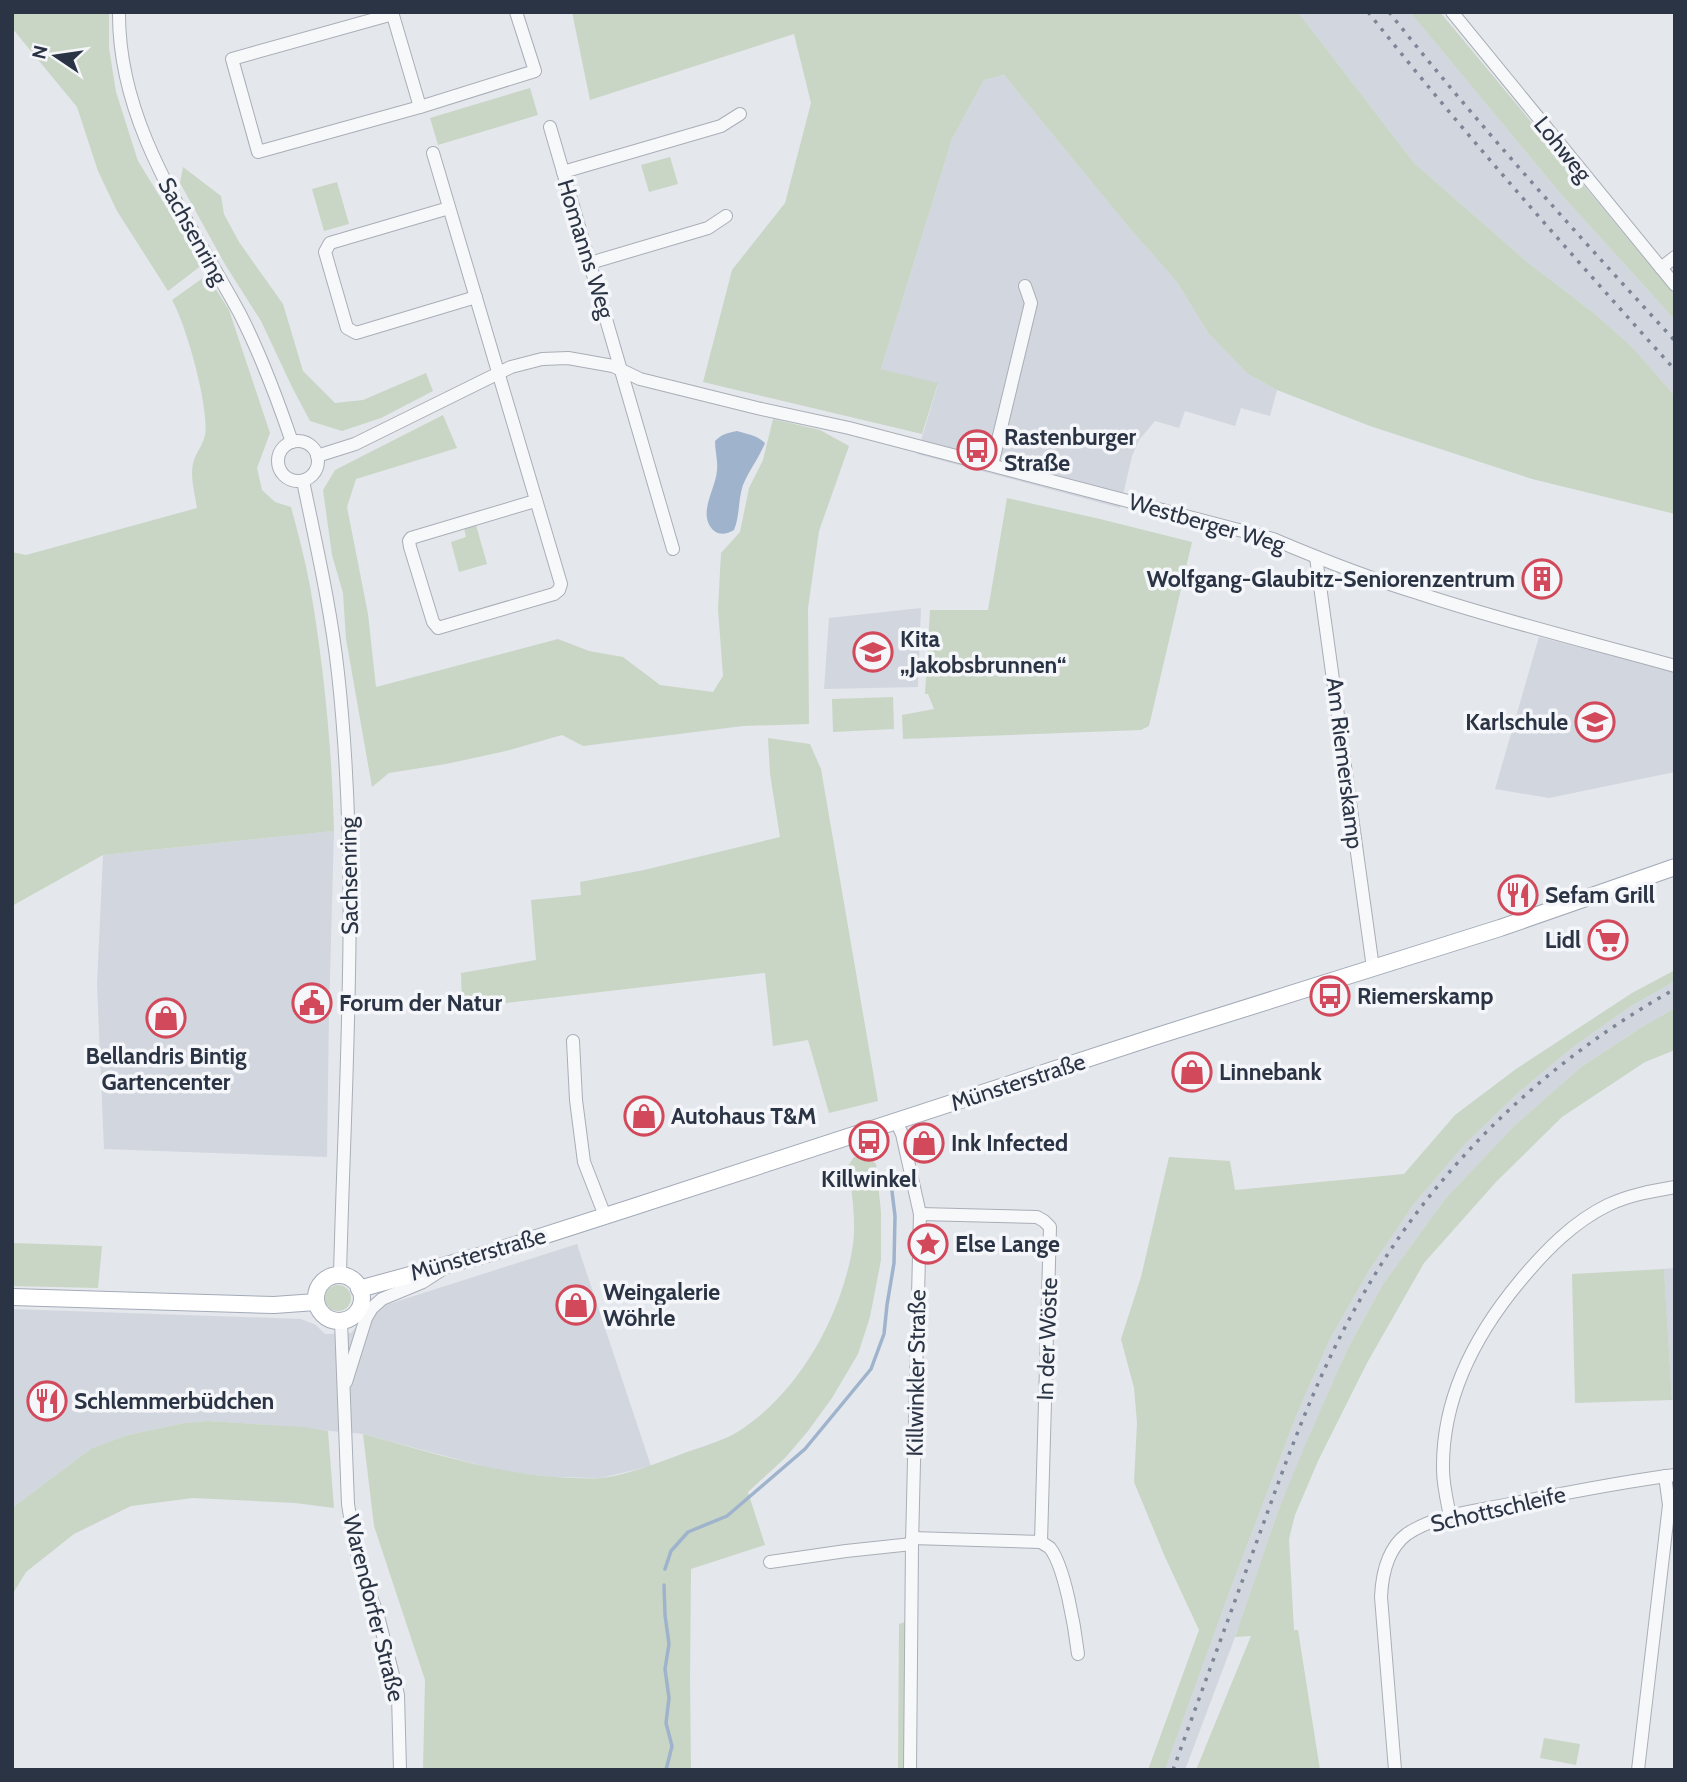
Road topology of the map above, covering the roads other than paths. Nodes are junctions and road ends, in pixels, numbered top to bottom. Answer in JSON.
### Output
{"nodes":[{"id":1,"x":119,"y":12,"type":"edge"},
{"id":2,"x":516,"y":12,"type":"edge"},
{"id":3,"x":1452,"y":12,"type":"edge"},
{"id":4,"x":392,"y":13,"type":"edge"},
{"id":5,"x":420,"y":107,"type":"junction"},
{"id":6,"x":740,"y":114,"type":"dead end"},
{"id":7,"x":550,"y":127,"type":"dead end"},
{"id":8,"x":433,"y":153,"type":"dead end"},
{"id":9,"x":563,"y":172,"type":"junction"},
{"id":10,"x":449,"y":208,"type":"junction"},
{"id":11,"x":726,"y":216,"type":"dead end"},
{"id":12,"x":1675,"y":257,"type":"edge"},
{"id":13,"x":590,"y":263,"type":"junction"},
{"id":14,"x":1661,"y":268,"type":"junction"},
{"id":15,"x":1675,"y":285,"type":"edge"},
{"id":16,"x":1025,"y":286,"type":"dead end"},
{"id":17,"x":476,"y":297,"type":"junction"},
{"id":18,"x":622,"y":371,"type":"junction"},
{"id":19,"x":498,"y":374,"type":"junction"},
{"id":20,"x":292,"y":442,"type":"junction"},
{"id":21,"x":317,"y":456,"type":"junction"},
{"id":22,"x":992,"y":465,"type":"junction"},
{"id":23,"x":303,"y":481,"type":"junction"},
{"id":24,"x":535,"y":500,"type":"junction"},
{"id":25,"x":673,"y":549,"type":"dead end"},
{"id":26,"x":1316,"y":557,"type":"junction"},
{"id":27,"x":1675,"y":666,"type":"edge"},
{"id":28,"x":1675,"y":867,"type":"edge"},
{"id":29,"x":1373,"y":968,"type":"junction"},
{"id":30,"x":573,"y":1041,"type":"dead end"},
{"id":31,"x":896,"y":1121,"type":"junction"},
{"id":32,"x":1675,"y":1187,"type":"edge"},
{"id":33,"x":920,"y":1214,"type":"junction"},
{"id":34,"x":605,"y":1216,"type":"junction"},
{"id":35,"x":451,"y":1264,"type":"junction"},
{"id":36,"x":340,"y":1275,"type":"junction"},
{"id":37,"x":359,"y":1289,"type":"junction"},
{"id":38,"x":12,"y":1297,"type":"edge"},
{"id":39,"x":316,"y":1302,"type":"junction"},
{"id":40,"x":341,"y":1321,"type":"junction"},
{"id":41,"x":343,"y":1392,"type":"junction"},
{"id":42,"x":1670,"y":1475,"type":"edge"},
{"id":43,"x":1450,"y":1516,"type":"junction"},
{"id":44,"x":912,"y":1541,"type":"junction"},
{"id":45,"x":1041,"y":1542,"type":"junction"},
{"id":46,"x":770,"y":1562,"type":"dead end"},
{"id":47,"x":1078,"y":1654,"type":"dead end"},
{"id":48,"x":400,"y":1770,"type":"edge"},
{"id":49,"x":910,"y":1770,"type":"edge"},
{"id":50,"x":1395,"y":1770,"type":"edge"},
{"id":51,"x":1638,"y":1770,"type":"edge"}],
"edges":[{"from":1,"to":20,"type":"street","name":"Sachsenring"},
{"from":2,"to":5,"type":"street"},
{"from":3,"to":14,"type":"street","name":"Lohweg"},
{"from":4,"to":5,"type":"street"},
{"from":4,"to":5,"type":"street"},
{"from":6,"to":9,"type":"street"},
{"from":7,"to":9,"type":"street","name":"Homanns Weg"},
{"from":8,"to":10,"type":"street"},
{"from":9,"to":13,"type":"street","name":"Homanns Weg"},
{"from":10,"to":17,"type":"street"},
{"from":10,"to":17,"type":"street"},
{"from":11,"to":13,"type":"street"},
{"from":12,"to":14,"type":"street"},
{"from":13,"to":18,"type":"street","name":"Homanns Weg"},
{"from":14,"to":15,"type":"street","name":"Lohweg"},
{"from":16,"to":22,"type":"street"},
{"from":17,"to":19,"type":"street"},
{"from":18,"to":19,"type":"street","name":"Westberger Weg"},
{"from":18,"to":22,"type":"street","name":"Westberger Weg"},
{"from":18,"to":25,"type":"street","name":"Homanns Weg"},
{"from":19,"to":21,"type":"street","name":"Westberger Weg"},
{"from":19,"to":24,"type":"street"},
{"from":20,"to":21,"type":"street"},
{"from":20,"to":23,"type":"street"},
{"from":21,"to":23,"type":"street"},
{"from":22,"to":26,"type":"street","name":"Westberger Weg"},
{"from":23,"to":36,"type":"street","name":"Sachsenring"},
{"from":24,"to":24,"type":"street"},
{"from":26,"to":27,"type":"street","name":"Westberger Weg"},
{"from":26,"to":29,"type":"street","name":"Am Riemerskamp"},
{"from":28,"to":29,"type":"main road","name":"Münsterstraße"},
{"from":29,"to":31,"type":"main road","name":"Münsterstraße"},
{"from":30,"to":34,"type":"street"},
{"from":31,"to":33,"type":"street","name":"Killwinkler Straße"},
{"from":31,"to":34,"type":"main road","name":"Münsterstraße"},
{"from":32,"to":43,"type":"street"},
{"from":33,"to":44,"type":"street","name":"Killwinkler Straße"},
{"from":33,"to":45,"type":"street","name":"In der Wöste"},
{"from":34,"to":35,"type":"main road","name":"Münsterstraße"},
{"from":35,"to":37,"type":"main road","name":"Münsterstraße"},
{"from":35,"to":41,"type":"street"},
{"from":36,"to":37,"type":"main road"},
{"from":36,"to":39,"type":"main road"},
{"from":37,"to":40,"type":"main road"},
{"from":38,"to":39,"type":"main road"},
{"from":39,"to":40,"type":"main road"},
{"from":40,"to":41,"type":"street","name":"Warendorfer Straße"},
{"from":41,"to":48,"type":"street","name":"Warendorfer Straße"},
{"from":42,"to":43,"type":"street","name":"Schottschleife"},
{"from":42,"to":51,"type":"street","name":"Schottschleife"},
{"from":43,"to":50,"type":"street","name":"Schottschleife"},
{"from":44,"to":45,"type":"street"},
{"from":44,"to":46,"type":"street"},
{"from":44,"to":49,"type":"street","name":"Killwinkler Straße"},
{"from":45,"to":47,"type":"street"}]}
